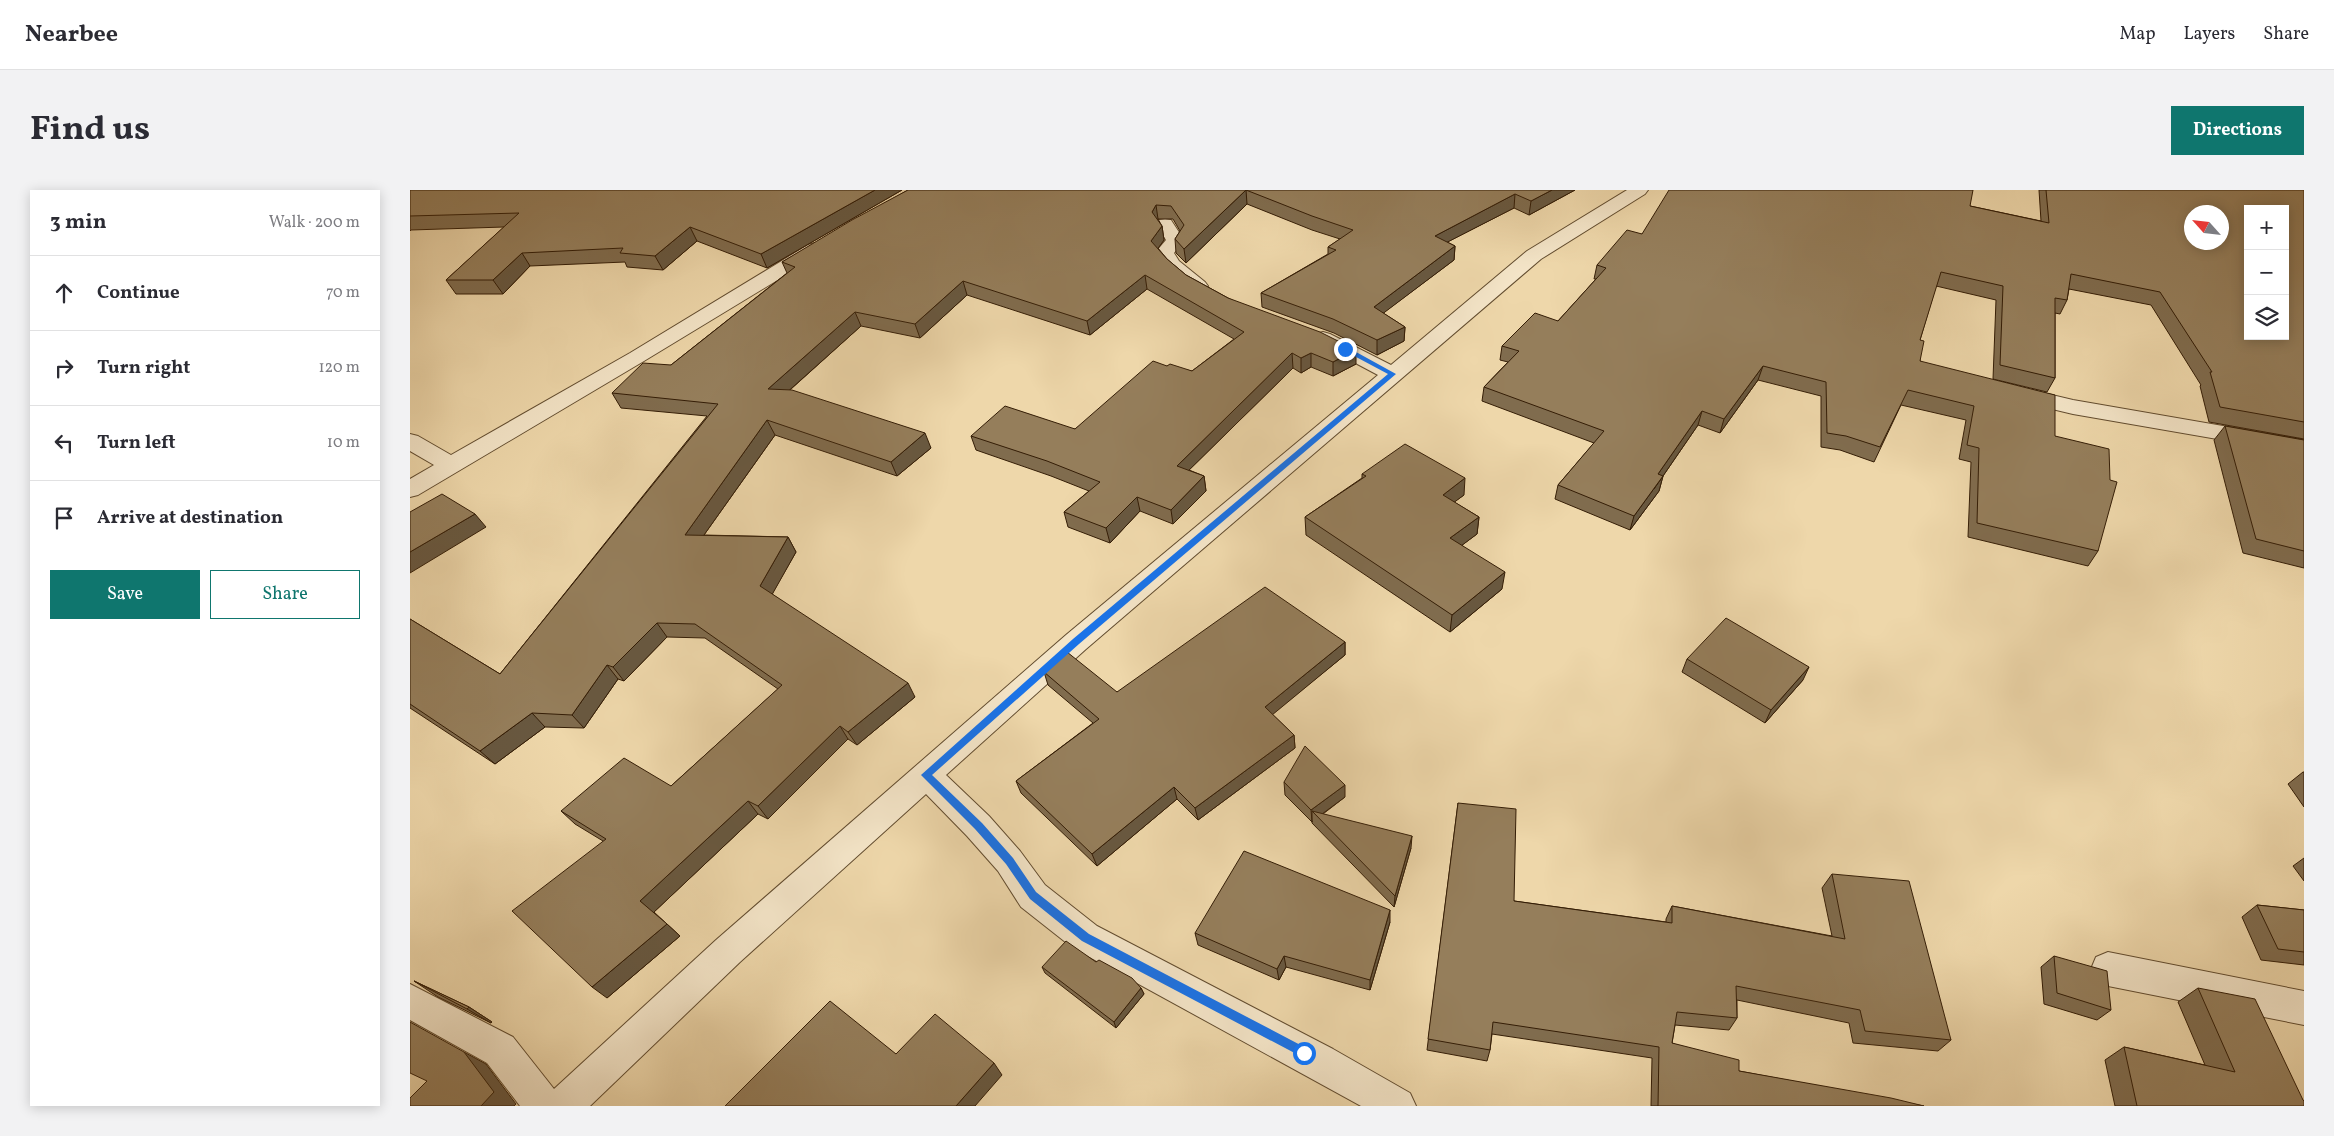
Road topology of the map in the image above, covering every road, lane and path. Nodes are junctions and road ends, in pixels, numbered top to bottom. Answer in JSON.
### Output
{"nodes":[{"id":1,"x":1639,"y":190,"type":"edge"},
{"id":2,"x":1165,"y":224,"type":"edge"},
{"id":3,"x":833,"y":238,"type":"edge"},
{"id":4,"x":1217,"y":297,"type":"edge"},
{"id":5,"x":1304,"y":331,"type":"edge"},
{"id":6,"x":1392,"y":374,"type":"junction"},
{"id":7,"x":1997,"y":389,"type":"edge"},
{"id":8,"x":410,"y":442,"type":"edge"},
{"id":9,"x":2304,"y":447,"type":"edge"},
{"id":10,"x":450,"y":464,"type":"junction"},
{"id":11,"x":410,"y":489,"type":"edge"},
{"id":12,"x":926,"y":775,"type":"junction"},
{"id":13,"x":2108,"y":969,"type":"edge"},
{"id":14,"x":410,"y":1001,"type":"edge"},
{"id":15,"x":2304,"y":1008,"type":"edge"},
{"id":16,"x":543,"y":1106,"type":"edge"},
{"id":17,"x":563,"y":1106,"type":"edge"},
{"id":18,"x":1397,"y":1106,"type":"edge"}],
"edges":[{"from":1,"to":6,"type":"street"},
{"from":2,"to":4,"type":"street"},
{"from":3,"to":10,"type":"street"},
{"from":5,"to":6,"type":"street"},
{"from":6,"to":12,"type":"street"},
{"from":7,"to":9,"type":"street"},
{"from":8,"to":10,"type":"street"},
{"from":10,"to":11,"type":"street"},
{"from":12,"to":17,"type":"street"},
{"from":12,"to":18,"type":"street"},
{"from":13,"to":15,"type":"street"},
{"from":14,"to":16,"type":"street"}]}
